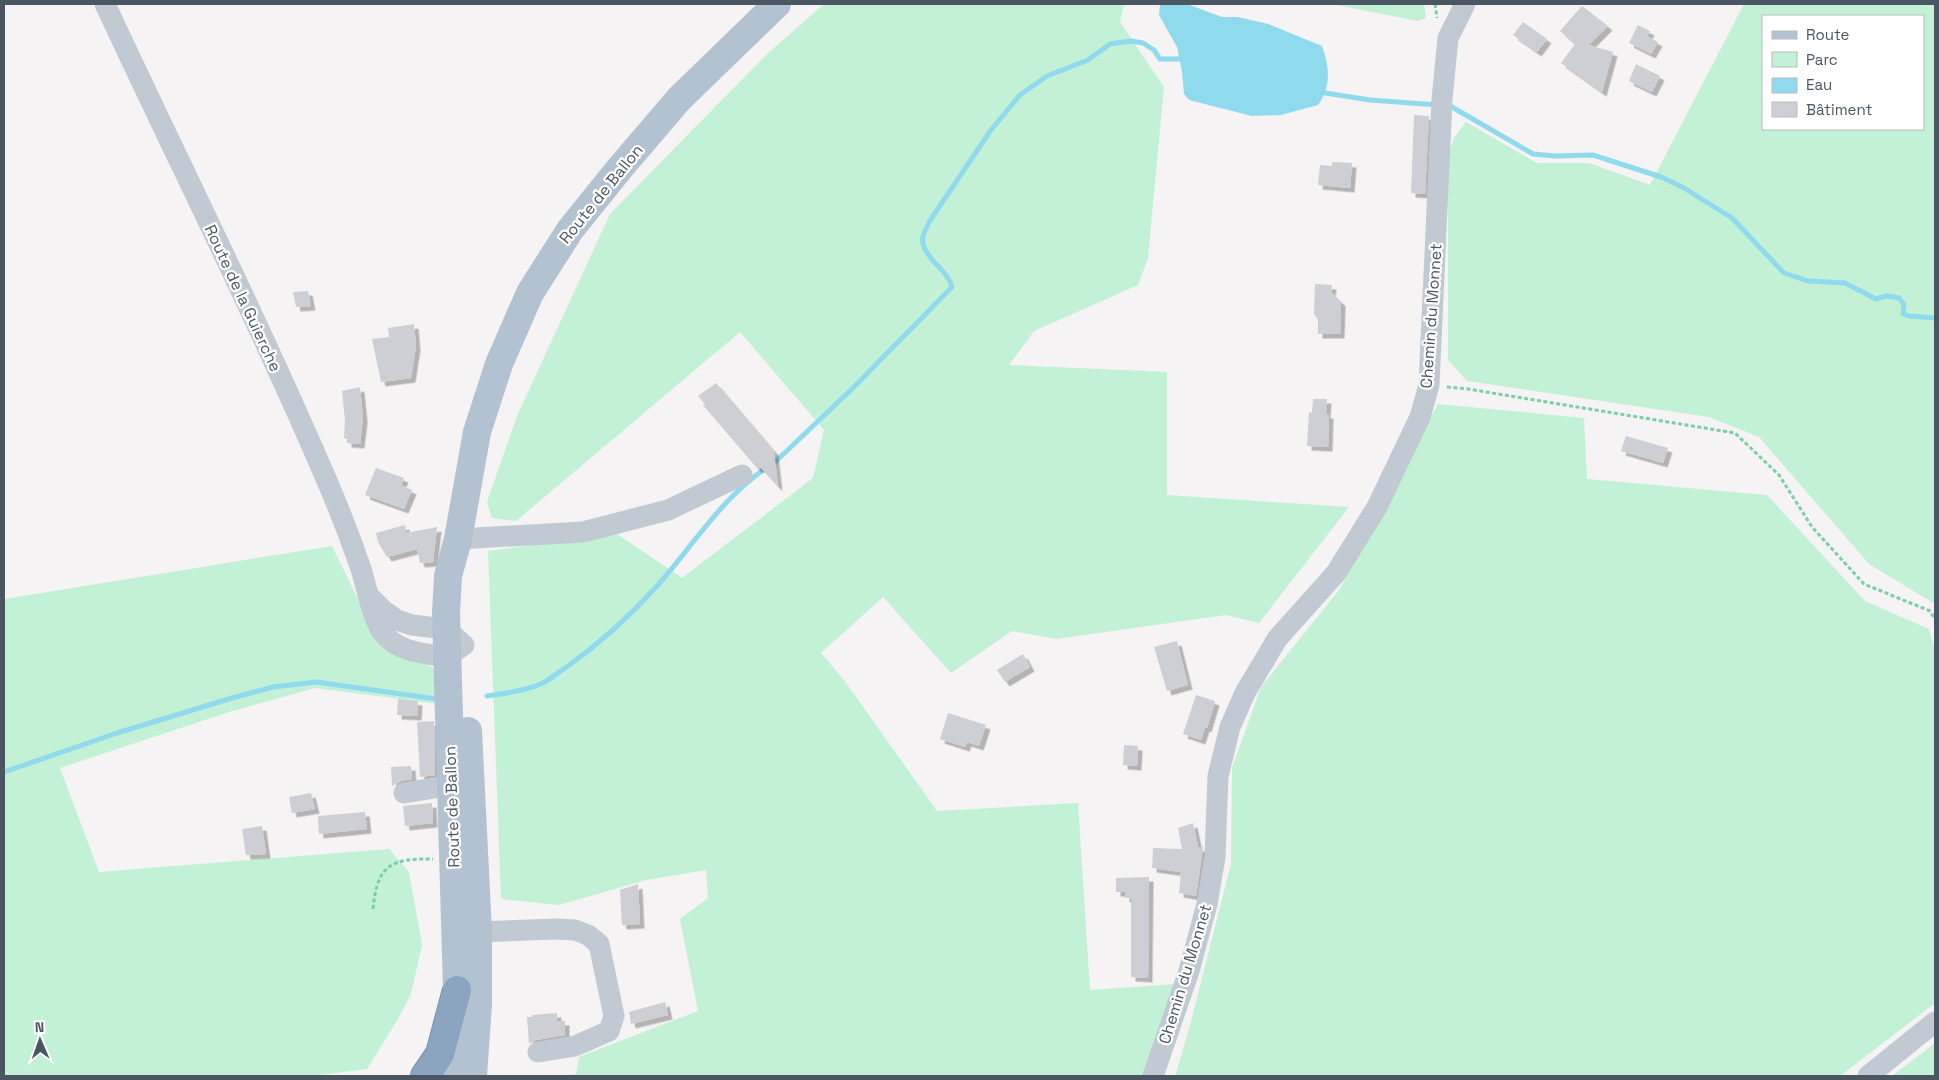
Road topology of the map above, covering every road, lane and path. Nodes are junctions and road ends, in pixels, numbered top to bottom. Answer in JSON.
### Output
{"nodes":[{"id":1,"x":105,"y":4,"type":"edge"},
{"id":2,"x":777,"y":4,"type":"edge"},
{"id":3,"x":1465,"y":4,"type":"edge"},
{"id":4,"x":1429,"y":386,"type":"junction"},
{"id":5,"x":742,"y":475,"type":"dead end"},
{"id":6,"x":458,"y":539,"type":"junction"},
{"id":7,"x":370,"y":597,"type":"junction"},
{"id":8,"x":1935,"y":619,"type":"edge"},
{"id":9,"x":452,"y":644,"type":"junction"},
{"id":10,"x":461,"y":786,"type":"junction"},
{"id":11,"x":404,"y":794,"type":"dead end"},
{"id":12,"x":454,"y":859,"type":"junction"},
{"id":13,"x":373,"y":909,"type":"dead end"},
{"id":14,"x":468,"y":937,"type":"junction"},
{"id":15,"x":457,"y":990,"type":"junction"},
{"id":16,"x":1935,"y":1022,"type":"edge"},
{"id":17,"x":538,"y":1052,"type":"dead end"},
{"id":18,"x":425,"y":1076,"type":"edge"},
{"id":19,"x":449,"y":1076,"type":"edge"},
{"id":20,"x":472,"y":1076,"type":"edge"},
{"id":21,"x":1153,"y":1076,"type":"edge"},
{"id":22,"x":1868,"y":1076,"type":"edge"}],
"edges":[{"from":1,"to":7,"type":"street","name":"Route de la Guierche"},
{"from":2,"to":6,"type":"main road","name":"Route de Ballon"},
{"from":3,"to":4,"type":"street","name":"Chemin du Monnet"},
{"from":4,"to":8,"type":"path"},
{"from":4,"to":21,"type":"street","name":"Chemin du Monnet"},
{"from":5,"to":6,"type":"street"},
{"from":6,"to":9,"type":"main road","name":"Route de Ballon"},
{"from":7,"to":9,"type":"street","name":"Route de la Guierche"},
{"from":7,"to":9,"type":"street","name":"Route de la Guierche"},
{"from":9,"to":10,"type":"main road","name":"Route de Ballon"},
{"from":10,"to":11,"type":"street"},
{"from":10,"to":12,"type":"main road","name":"Route de Ballon"},
{"from":10,"to":14,"type":"main road","name":"Route de Ballon"},
{"from":12,"to":13,"type":"path"},
{"from":12,"to":14,"type":"main road","name":"Route de Ballon"},
{"from":14,"to":15,"type":"main road","name":"Route de Ballon"},
{"from":14,"to":17,"type":"street"},
{"from":14,"to":20,"type":"main road","name":"Route de Ballon"},
{"from":15,"to":18,"type":"highway"},
{"from":15,"to":19,"type":"main road","name":"Route de Ballon"},
{"from":16,"to":22,"type":"street"}]}
